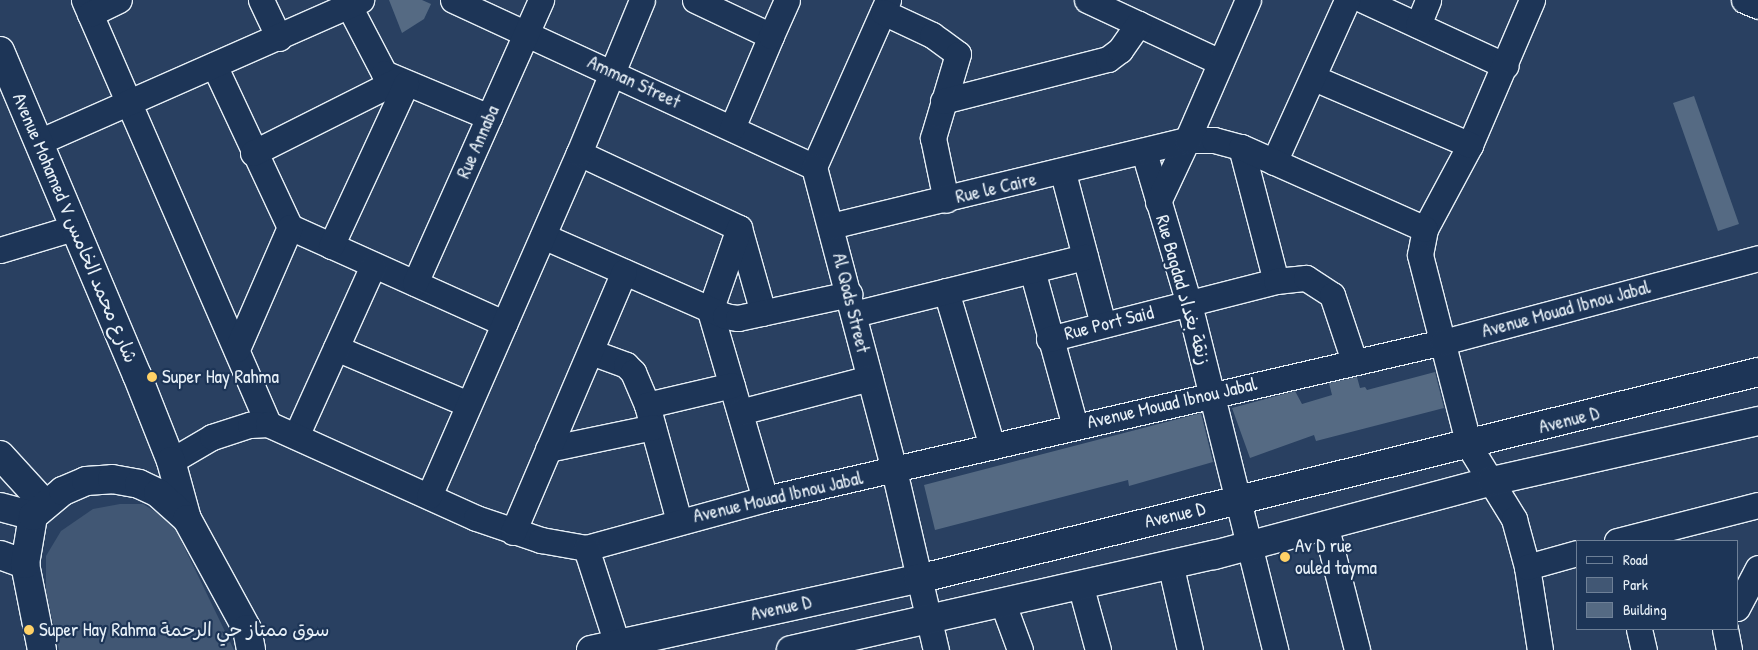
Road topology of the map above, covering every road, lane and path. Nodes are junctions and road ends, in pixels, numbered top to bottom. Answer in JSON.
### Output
{"nodes":[{"id":1,"x":119,"y":0,"type":"edge"},
{"id":2,"x":261,"y":0,"type":"edge"},
{"id":3,"x":453,"y":0,"type":"edge"},
{"id":4,"x":541,"y":0,"type":"edge"},
{"id":5,"x":642,"y":0,"type":"edge"},
{"id":6,"x":694,"y":0,"type":"edge"},
{"id":7,"x":787,"y":0,"type":"edge"},
{"id":8,"x":1086,"y":0,"type":"edge"},
{"id":9,"x":1248,"y":0,"type":"edge"},
{"id":10,"x":1347,"y":0,"type":"edge"},
{"id":11,"x":1363,"y":0,"type":"edge"},
{"id":12,"x":1428,"y":0,"type":"edge"},
{"id":13,"x":1532,"y":0,"type":"edge"},
{"id":14,"x":1744,"y":0,"type":"edge"},
{"id":15,"x":355,"y":3,"type":"edge"},
{"id":16,"x":886,"y":6,"type":"edge"},
{"id":17,"x":1758,"y":6,"type":"edge"},
{"id":18,"x":87,"y":7,"type":"edge"},
{"id":19,"x":1138,"y":24,"type":"junction"},
{"id":20,"x":1418,"y":25,"type":"junction"},
{"id":21,"x":527,"y":33,"type":"junction"},
{"id":22,"x":771,"y":36,"type":"junction"},
{"id":23,"x":279,"y":38,"type":"junction"},
{"id":24,"x":0,"y":51,"type":"edge"},
{"id":25,"x":1220,"y":62,"type":"junction"},
{"id":26,"x":214,"y":64,"type":"junction"},
{"id":27,"x":1506,"y":66,"type":"junction"},
{"id":28,"x":611,"y":71,"type":"junction"},
{"id":29,"x":1314,"y":78,"type":"junction"},
{"id":30,"x":402,"y":82,"type":"junction"},
{"id":31,"x":128,"y":100,"type":"junction"},
{"id":32,"x":943,"y":101,"type":"junction"},
{"id":33,"x":489,"y":116,"type":"junction"},
{"id":34,"x":732,"y":128,"type":"junction"},
{"id":35,"x":1187,"y":140,"type":"junction"},
{"id":36,"x":41,"y":141,"type":"junction"},
{"id":37,"x":1470,"y":145,"type":"junction"},
{"id":38,"x":1241,"y":147,"type":"junction"},
{"id":39,"x":1153,"y":150,"type":"junction"},
{"id":40,"x":253,"y":153,"type":"junction"},
{"id":41,"x":580,"y":153,"type":"junction"},
{"id":42,"x":1274,"y":162,"type":"junction"},
{"id":43,"x":814,"y":167,"type":"junction"},
{"id":44,"x":1063,"y":172,"type":"junction"},
{"id":45,"x":946,"y":200,"type":"junction"},
{"id":46,"x":1158,"y":202,"type":"junction"},
{"id":47,"x":831,"y":226,"type":"junction"},
{"id":48,"x":290,"y":227,"type":"junction"},
{"id":49,"x":76,"y":228,"type":"junction"},
{"id":50,"x":739,"y":228,"type":"junction"},
{"id":51,"x":1425,"y":229,"type":"junction"},
{"id":52,"x":543,"y":236,"type":"junction"},
{"id":53,"x":332,"y":246,"type":"junction"},
{"id":54,"x":0,"y":250,"type":"edge"},
{"id":55,"x":1085,"y":257,"type":"junction"},
{"id":56,"x":1758,"y":258,"type":"edge"},
{"id":57,"x":373,"y":266,"type":"junction"},
{"id":58,"x":1032,"y":270,"type":"junction"},
{"id":59,"x":624,"y":272,"type":"junction"},
{"id":60,"x":1276,"y":282,"type":"junction"},
{"id":61,"x":415,"y":283,"type":"junction"},
{"id":62,"x":946,"y":291,"type":"junction"},
{"id":63,"x":852,"y":304,"type":"junction"},
{"id":64,"x":1189,"y":304,"type":"junction"},
{"id":65,"x":710,"y":311,"type":"junction"},
{"id":66,"x":763,"y":314,"type":"junction"},
{"id":67,"x":504,"y":323,"type":"junction"},
{"id":68,"x":1103,"y":324,"type":"junction"},
{"id":69,"x":1048,"y":339,"type":"junction"},
{"id":70,"x":1443,"y":342,"type":"junction"},
{"id":71,"x":336,"y":348,"type":"junction"},
{"id":72,"x":237,"y":349,"type":"junction"},
{"id":73,"x":590,"y":352,"type":"junction"},
{"id":74,"x":1354,"y":361,"type":"junction"},
{"id":75,"x":1758,"y":372,"type":"edge"},
{"id":76,"x":870,"y":378,"type":"junction"},
{"id":77,"x":732,"y":385,"type":"junction"},
{"id":78,"x":1211,"y":393,"type":"junction"},
{"id":79,"x":468,"y":404,"type":"junction"},
{"id":80,"x":740,"y":412,"type":"junction"},
{"id":81,"x":650,"y":416,"type":"junction"},
{"id":82,"x":1758,"y":421,"type":"edge"},
{"id":83,"x":268,"y":424,"type":"junction"},
{"id":84,"x":1075,"y":426,"type":"junction"},
{"id":85,"x":297,"y":434,"type":"junction"},
{"id":86,"x":992,"y":446,"type":"junction"},
{"id":87,"x":1469,"y":446,"type":"junction"},
{"id":88,"x":548,"y":449,"type":"junction"},
{"id":89,"x":0,"y":455,"type":"edge"},
{"id":90,"x":171,"y":461,"type":"junction"},
{"id":91,"x":894,"y":470,"type":"junction"},
{"id":92,"x":1492,"y":481,"type":"junction"},
{"id":93,"x":429,"y":496,"type":"junction"},
{"id":94,"x":765,"y":499,"type":"junction"},
{"id":95,"x":1238,"y":501,"type":"junction"},
{"id":96,"x":1758,"y":504,"type":"edge"},
{"id":97,"x":0,"y":507,"type":"edge"},
{"id":98,"x":38,"y":509,"type":"junction"},
{"id":99,"x":188,"y":519,"type":"junction"},
{"id":100,"x":679,"y":521,"type":"junction"},
{"id":101,"x":1326,"y":528,"type":"junction"},
{"id":102,"x":1700,"y":531,"type":"edge"},
{"id":103,"x":512,"y":532,"type":"junction"},
{"id":104,"x":1627,"y":540,"type":"edge"},
{"id":105,"x":1252,"y":545,"type":"junction"},
{"id":106,"x":586,"y":548,"type":"junction"},
{"id":107,"x":1576,"y":553,"type":"edge"},
{"id":108,"x":0,"y":555,"type":"edge"},
{"id":109,"x":1170,"y":563,"type":"junction"},
{"id":110,"x":25,"y":564,"type":"junction"},
{"id":111,"x":1527,"y":567,"type":"junction"},
{"id":112,"x":1758,"y":568,"type":"edge"},
{"id":113,"x":918,"y":579,"type":"junction"},
{"id":114,"x":1080,"y":584,"type":"junction"},
{"id":115,"x":1002,"y":601,"type":"junction"},
{"id":116,"x":1738,"y":606,"type":"edge"},
{"id":117,"x":927,"y":618,"type":"junction"},
{"id":118,"x":1639,"y":630,"type":"edge"},
{"id":119,"x":1725,"y":630,"type":"edge"},
{"id":120,"x":249,"y":639,"type":"edge"},
{"id":121,"x":849,"y":644,"type":"edge"},
{"id":122,"x":618,"y":647,"type":"edge"},
{"id":123,"x":42,"y":650,"type":"edge"},
{"id":124,"x":271,"y":650,"type":"edge"},
{"id":125,"x":591,"y":650,"type":"edge"},
{"id":126,"x":790,"y":650,"type":"edge"},
{"id":127,"x":936,"y":650,"type":"edge"},
{"id":128,"x":1020,"y":650,"type":"edge"},
{"id":129,"x":1098,"y":650,"type":"edge"},
{"id":130,"x":1190,"y":650,"type":"edge"},
{"id":131,"x":1275,"y":650,"type":"edge"},
{"id":132,"x":1357,"y":650,"type":"edge"},
{"id":133,"x":1540,"y":650,"type":"edge"},
{"id":134,"x":1644,"y":650,"type":"edge"},
{"id":135,"x":1729,"y":650,"type":"edge"}],
"edges":[{"from":1,"to":18,"type":"street"},
{"from":2,"to":23,"type":"street"},
{"from":3,"to":21,"type":"street","name":"Amman Street"},
{"from":4,"to":21,"type":"street","name":"Rue Annaba"},
{"from":5,"to":28,"type":"street"},
{"from":6,"to":22,"type":"street"},
{"from":7,"to":22,"type":"street"},
{"from":8,"to":19,"type":"street"},
{"from":9,"to":25,"type":"street"},
{"from":10,"to":29,"type":"street"},
{"from":11,"to":20,"type":"street"},
{"from":12,"to":20,"type":"street"},
{"from":13,"to":27,"type":"street"},
{"from":14,"to":17,"type":"street"},
{"from":15,"to":23,"type":"street"},
{"from":15,"to":30,"type":"street"},
{"from":16,"to":32,"type":"street"},
{"from":16,"to":43,"type":"street"},
{"from":18,"to":31,"type":"street"},
{"from":19,"to":25,"type":"street"},
{"from":19,"to":32,"type":"street"},
{"from":20,"to":27,"type":"street"},
{"from":21,"to":28,"type":"street","name":"Amman Street"},
{"from":21,"to":33,"type":"street","name":"Rue Annaba"},
{"from":22,"to":34,"type":"street"},
{"from":23,"to":26,"type":"street"},
{"from":24,"to":36,"type":"main road","name":"Avenue Mohamed V شارع محمد الخامس"},
{"from":25,"to":35,"type":"street"},
{"from":26,"to":31,"type":"street"},
{"from":26,"to":40,"type":"street"},
{"from":27,"to":37,"type":"street"},
{"from":28,"to":34,"type":"street","name":"Amman Street"},
{"from":28,"to":41,"type":"street"},
{"from":29,"to":37,"type":"street"},
{"from":29,"to":42,"type":"street"},
{"from":30,"to":33,"type":"street"},
{"from":30,"to":40,"type":"street"},
{"from":30,"to":53,"type":"street"},
{"from":31,"to":36,"type":"street"},
{"from":31,"to":72,"type":"street"},
{"from":32,"to":45,"type":"street"},
{"from":33,"to":61,"type":"street","name":"Rue Annaba"},
{"from":34,"to":43,"type":"street","name":"Amman Street"},
{"from":35,"to":38,"type":"street"},
{"from":35,"to":39,"type":"street"},
{"from":35,"to":46,"type":"street"},
{"from":36,"to":49,"type":"main road","name":"Avenue Mohamed V شارع محمد الخامس"},
{"from":37,"to":51,"type":"street"},
{"from":38,"to":42,"type":"street"},
{"from":38,"to":60,"type":"street"},
{"from":39,"to":44,"type":"street","name":"Rue le Caire"},
{"from":39,"to":46,"type":"street","name":"Rue Bagdad زنقة بغداد"},
{"from":40,"to":48,"type":"street"},
{"from":41,"to":50,"type":"street"},
{"from":41,"to":52,"type":"street"},
{"from":42,"to":51,"type":"street"},
{"from":43,"to":47,"type":"street","name":"Al Qods Street"},
{"from":44,"to":45,"type":"street","name":"Rue le Caire"},
{"from":44,"to":55,"type":"street"},
{"from":45,"to":47,"type":"street","name":"Rue le Caire"},
{"from":46,"to":64,"type":"street","name":"Rue Bagdad زنقة بغداد"},
{"from":47,"to":63,"type":"street","name":"Al Qods Street"},
{"from":48,"to":53,"type":"street"},
{"from":48,"to":72,"type":"street"},
{"from":49,"to":54,"type":"street"},
{"from":49,"to":90,"type":"main road","name":"Avenue Mohamed V شارع محمد الخامس"},
{"from":50,"to":65,"type":"street"},
{"from":50,"to":66,"type":"street"},
{"from":51,"to":70,"type":"street"},
{"from":52,"to":59,"type":"street"},
{"from":52,"to":67,"type":"street"},
{"from":53,"to":57,"type":"street"},
{"from":55,"to":58,"type":"street"},
{"from":55,"to":68,"type":"street"},
{"from":56,"to":70,"type":"street","name":"Avenue Mouad Ibnou Jabal"},
{"from":57,"to":61,"type":"street"},
{"from":57,"to":71,"type":"street"},
{"from":58,"to":62,"type":"street"},
{"from":58,"to":69,"type":"street"},
{"from":59,"to":65,"type":"street"},
{"from":59,"to":73,"type":"street"},
{"from":60,"to":64,"type":"street","name":"Rue Port Said"},
{"from":60,"to":74,"type":"street","name":"Rue Port Said"},
{"from":61,"to":67,"type":"street"},
{"from":62,"to":63,"type":"street"},
{"from":62,"to":86,"type":"street"},
{"from":63,"to":66,"type":"street"},
{"from":63,"to":76,"type":"street","name":"Al Qods Street"},
{"from":64,"to":68,"type":"street","name":"Rue Port Said"},
{"from":64,"to":78,"type":"street","name":"Rue Bagdad زنقة بغداد"},
{"from":65,"to":66,"type":"street"},
{"from":65,"to":77,"type":"street"},
{"from":67,"to":79,"type":"street"},
{"from":68,"to":69,"type":"street","name":"Rue Port Said"},
{"from":69,"to":84,"type":"street"},
{"from":70,"to":74,"type":"street","name":"Avenue Mouad Ibnou Jabal"},
{"from":70,"to":87,"type":"street"},
{"from":71,"to":79,"type":"street"},
{"from":71,"to":85,"type":"street"},
{"from":72,"to":83,"type":"street"},
{"from":73,"to":81,"type":"street"},
{"from":73,"to":88,"type":"street"},
{"from":74,"to":78,"type":"street","name":"Avenue Mouad Ibnou Jabal"},
{"from":75,"to":87,"type":"main road","name":"Avenue D"},
{"from":76,"to":80,"type":"street"},
{"from":76,"to":91,"type":"street","name":"Al Qods Street"},
{"from":77,"to":80,"type":"street"},
{"from":77,"to":81,"type":"street"},
{"from":78,"to":84,"type":"street","name":"Avenue Mouad Ibnou Jabal"},
{"from":78,"to":95,"type":"street","name":"Rue Bagdad زنقة بغداد"},
{"from":79,"to":93,"type":"street"},
{"from":80,"to":94,"type":"street"},
{"from":81,"to":88,"type":"street"},
{"from":81,"to":100,"type":"street"},
{"from":82,"to":92,"type":"main road"},
{"from":83,"to":85,"type":"street"},
{"from":83,"to":90,"type":"street"},
{"from":84,"to":86,"type":"street","name":"Avenue Mouad Ibnou Jabal"},
{"from":85,"to":93,"type":"street"},
{"from":86,"to":91,"type":"street","name":"Avenue Mouad Ibnou Jabal"},
{"from":87,"to":92,"type":"street"},
{"from":87,"to":95,"type":"main road","name":"Avenue D"},
{"from":88,"to":103,"type":"street"},
{"from":89,"to":98,"type":"main road"},
{"from":90,"to":99,"type":"main road","name":"Avenue Mohamed V شارع محمد الخامس"},
{"from":91,"to":94,"type":"street","name":"Avenue Mouad Ibnou Jabal"},
{"from":91,"to":113,"type":"street","name":"Al Qods Street"},
{"from":92,"to":101,"type":"main road"},
{"from":92,"to":111,"type":"street"},
{"from":93,"to":103,"type":"street"},
{"from":94,"to":100,"type":"street","name":"Avenue Mouad Ibnou Jabal"},
{"from":95,"to":105,"type":"street","name":"Rue Bagdad زنقة بغداد"},
{"from":95,"to":113,"type":"main road","name":"Avenue D"},
{"from":96,"to":102,"type":"street"},
{"from":97,"to":98,"type":"main road"},
{"from":98,"to":99,"type":"main road"},
{"from":98,"to":110,"type":"main road"},
{"from":99,"to":120,"type":"main road"},
{"from":100,"to":106,"type":"street","name":"Avenue Mouad Ibnou Jabal"},
{"from":101,"to":105,"type":"main road"},
{"from":101,"to":132,"type":"street"},
{"from":102,"to":104,"type":"street"},
{"from":103,"to":106,"type":"street"},
{"from":105,"to":109,"type":"main road"},
{"from":105,"to":131,"type":"street","name":"Rue Bagdad زنقة بغداد"},
{"from":106,"to":122,"type":"street"},
{"from":107,"to":111,"type":"street"},
{"from":108,"to":110,"type":"main road"},
{"from":109,"to":114,"type":"main road"},
{"from":109,"to":130,"type":"street"},
{"from":110,"to":123,"type":"main road"},
{"from":111,"to":133,"type":"street"},
{"from":112,"to":116,"type":"street"},
{"from":113,"to":117,"type":"street","name":"Al Qods Street"},
{"from":113,"to":122,"type":"main road","name":"Avenue D"},
{"from":114,"to":115,"type":"main road"},
{"from":114,"to":129,"type":"street"},
{"from":115,"to":117,"type":"main road"},
{"from":115,"to":128,"type":"street"},
{"from":117,"to":121,"type":"main road"},
{"from":117,"to":127,"type":"street","name":"Al Qods Street"},
{"from":118,"to":134,"type":"street"},
{"from":119,"to":135,"type":"street"},
{"from":120,"to":124,"type":"main road"},
{"from":121,"to":126,"type":"main road"},
{"from":122,"to":125,"type":"main road","name":"Avenue D"}]}
